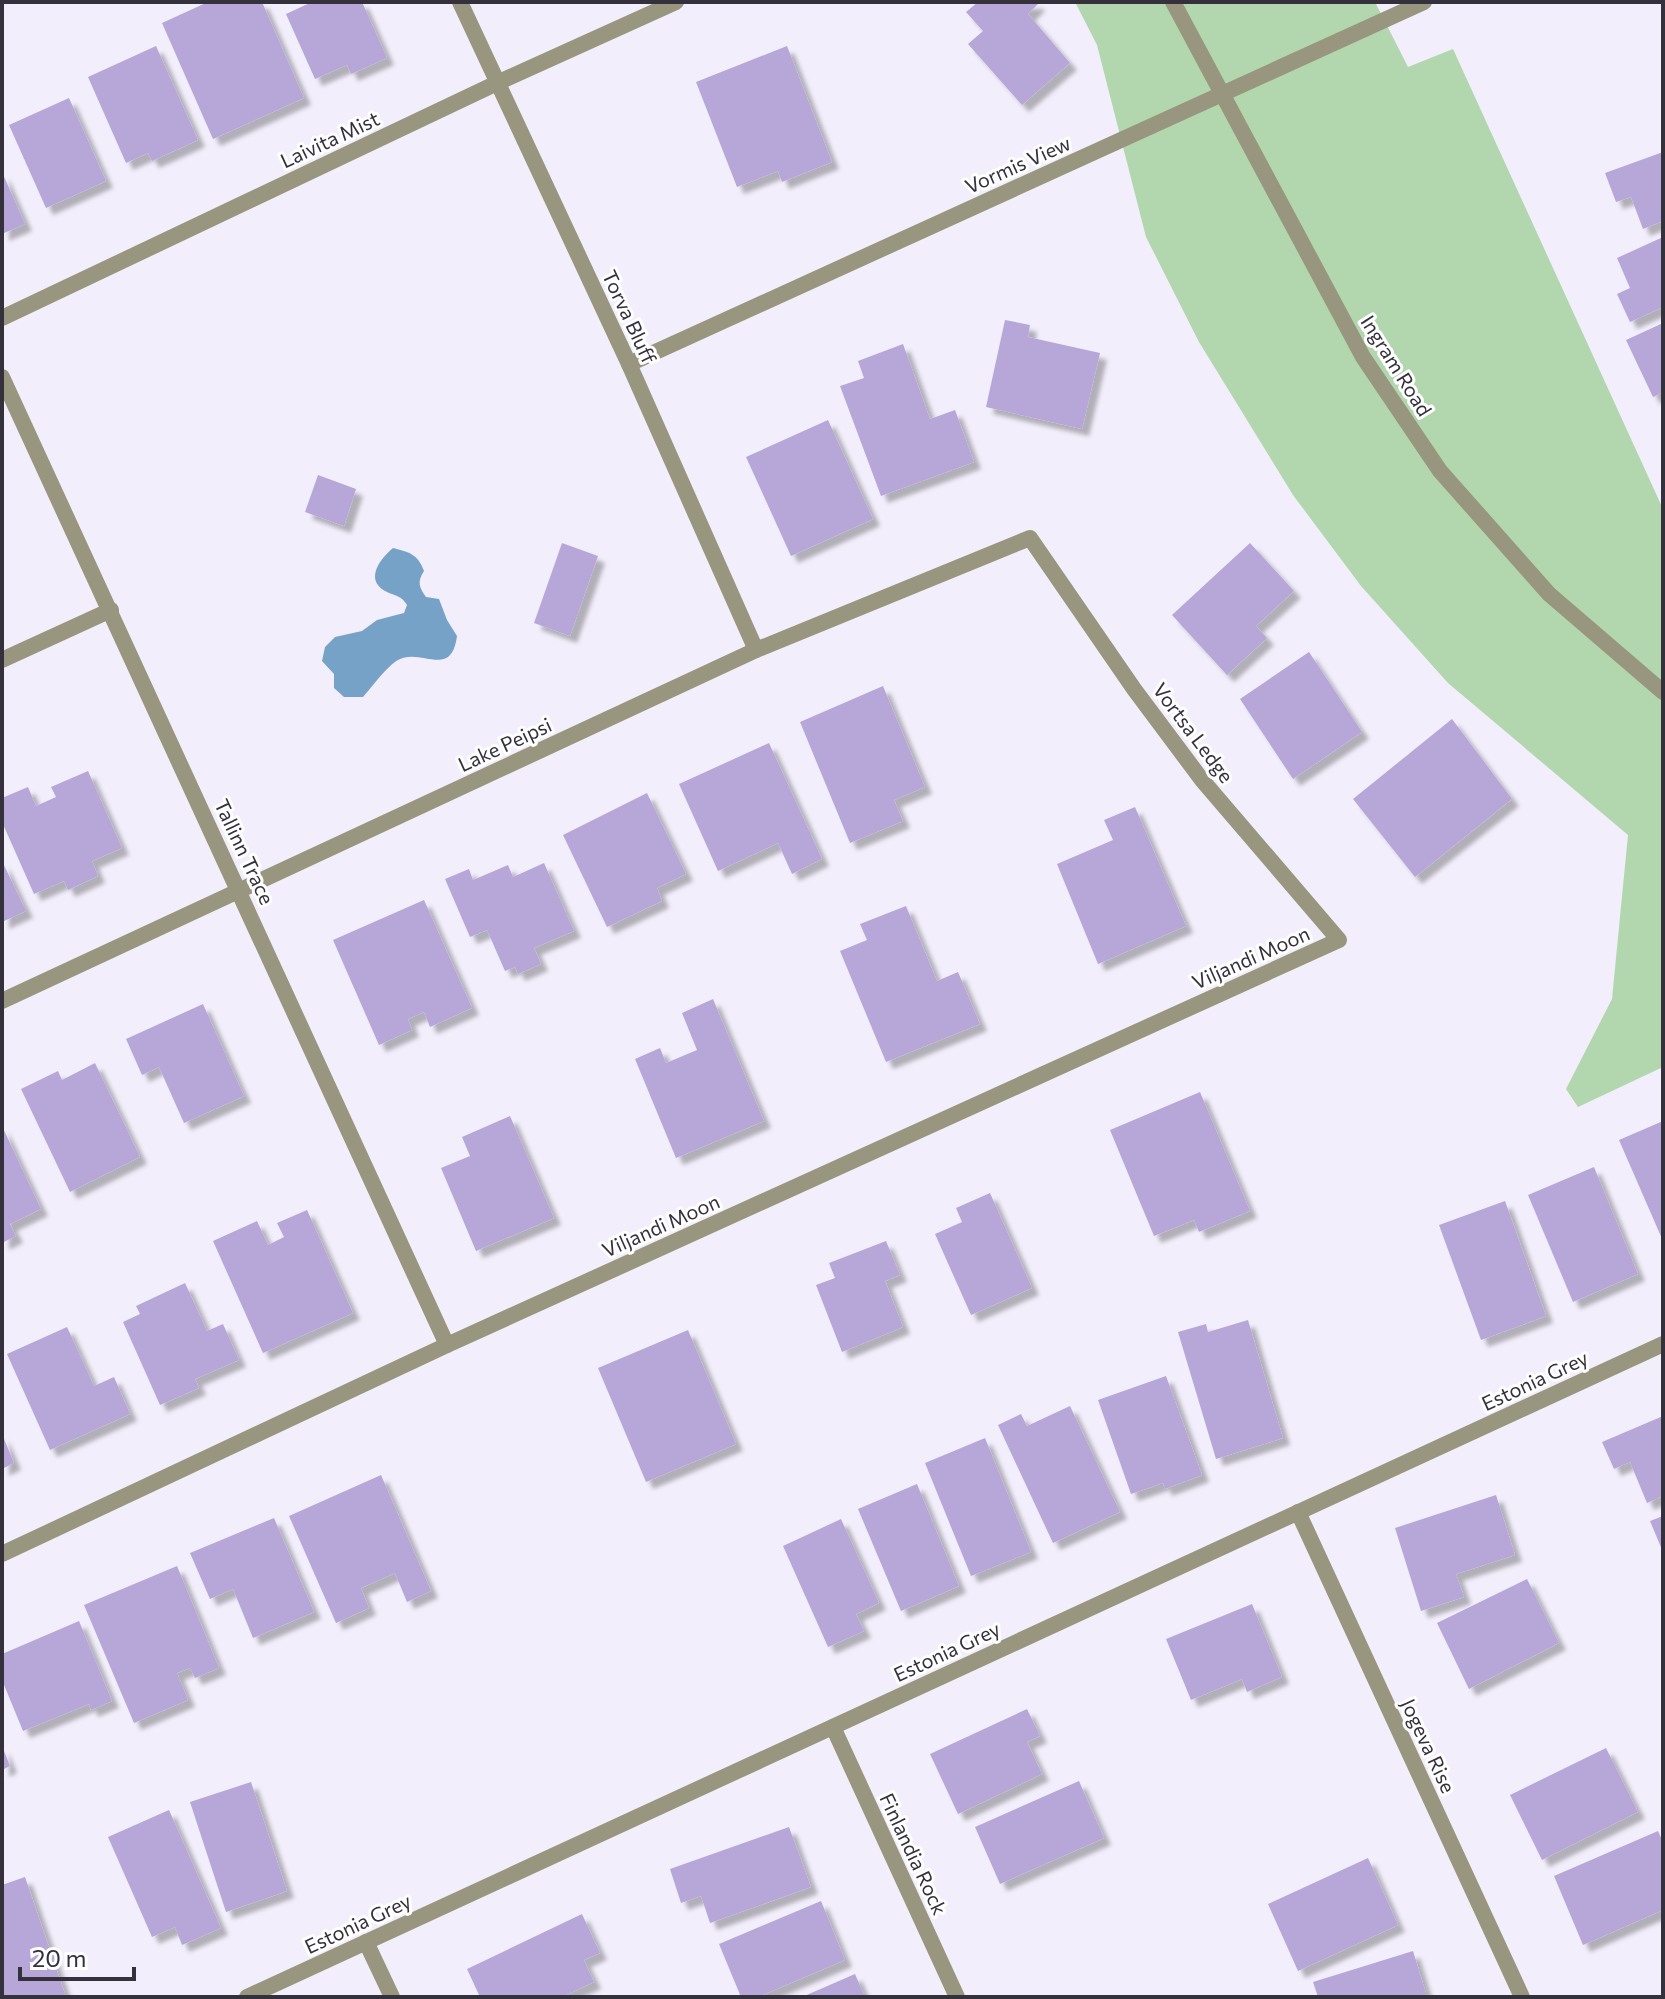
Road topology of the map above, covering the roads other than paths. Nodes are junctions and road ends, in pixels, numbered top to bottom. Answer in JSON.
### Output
{"nodes":[{"id":1,"x":460,"y":2,"type":"edge"},
{"id":2,"x":676,"y":2,"type":"edge"},
{"id":3,"x":1173,"y":2,"type":"edge"},
{"id":4,"x":1424,"y":2,"type":"edge"},
{"id":5,"x":497,"y":83,"type":"junction"},
{"id":6,"x":1221,"y":95,"type":"junction"},
{"id":7,"x":2,"y":318,"type":"edge"},
{"id":8,"x":629,"y":364,"type":"junction"},
{"id":9,"x":2,"y":377,"type":"edge"},
{"id":10,"x":1030,"y":538,"type":"joint"},
{"id":11,"x":111,"y":610,"type":"junction"},
{"id":12,"x":756,"y":650,"type":"junction"},
{"id":13,"x":2,"y":660,"type":"edge"},
{"id":14,"x":1663,"y":692,"type":"edge"},
{"id":15,"x":240,"y":891,"type":"junction"},
{"id":16,"x":1339,"y":940,"type":"joint"},
{"id":17,"x":2,"y":1001,"type":"edge"},
{"id":18,"x":1663,"y":1344,"type":"edge"},
{"id":19,"x":447,"y":1345,"type":"junction"},
{"id":20,"x":1298,"y":1512,"type":"junction"},
{"id":21,"x":2,"y":1554,"type":"edge"},
{"id":22,"x":833,"y":1727,"type":"junction"},
{"id":23,"x":366,"y":1942,"type":"junction"},
{"id":24,"x":247,"y":1997,"type":"edge"},
{"id":25,"x":392,"y":1997,"type":"edge"},
{"id":26,"x":957,"y":1997,"type":"edge"},
{"id":27,"x":1522,"y":1997,"type":"edge"}],
"edges":[{"from":1,"to":5,"type":"street","name":"Torva Bluff"},
{"from":2,"to":5,"type":"street","name":"Laivita Mist"},
{"from":3,"to":6,"type":"street","name":"Ingram Road"},
{"from":4,"to":6,"type":"street","name":"Vormis View"},
{"from":5,"to":7,"type":"street","name":"Laivita Mist"},
{"from":5,"to":8,"type":"street","name":"Torva Bluff"},
{"from":6,"to":8,"type":"street","name":"Vormis View"},
{"from":6,"to":14,"type":"street","name":"Ingram Road"},
{"from":8,"to":12,"type":"street","name":"Torva Bluff"},
{"from":9,"to":11,"type":"street","name":"Tallinn Trace"},
{"from":10,"to":12,"type":"street","name":"Lake Peipsi"},
{"from":10,"to":16,"type":"street","name":"Vortsa Ledge"},
{"from":11,"to":13,"type":"street"},
{"from":11,"to":15,"type":"street","name":"Tallinn Trace"},
{"from":12,"to":15,"type":"street","name":"Lake Peipsi"},
{"from":15,"to":17,"type":"street","name":"Lake Peipsi"},
{"from":15,"to":19,"type":"street","name":"Tallinn Trace"},
{"from":16,"to":19,"type":"street","name":"Viljandi Moon"},
{"from":18,"to":20,"type":"street","name":"Estonia Grey"},
{"from":19,"to":21,"type":"street","name":"Viljandi Moon"},
{"from":20,"to":22,"type":"street","name":"Estonia Grey"},
{"from":20,"to":27,"type":"street","name":"Jogeva Rise"},
{"from":22,"to":23,"type":"street","name":"Estonia Grey"},
{"from":22,"to":26,"type":"street","name":"Finlandia Rock"},
{"from":23,"to":24,"type":"street","name":"Estonia Grey"},
{"from":23,"to":25,"type":"street"}]}
